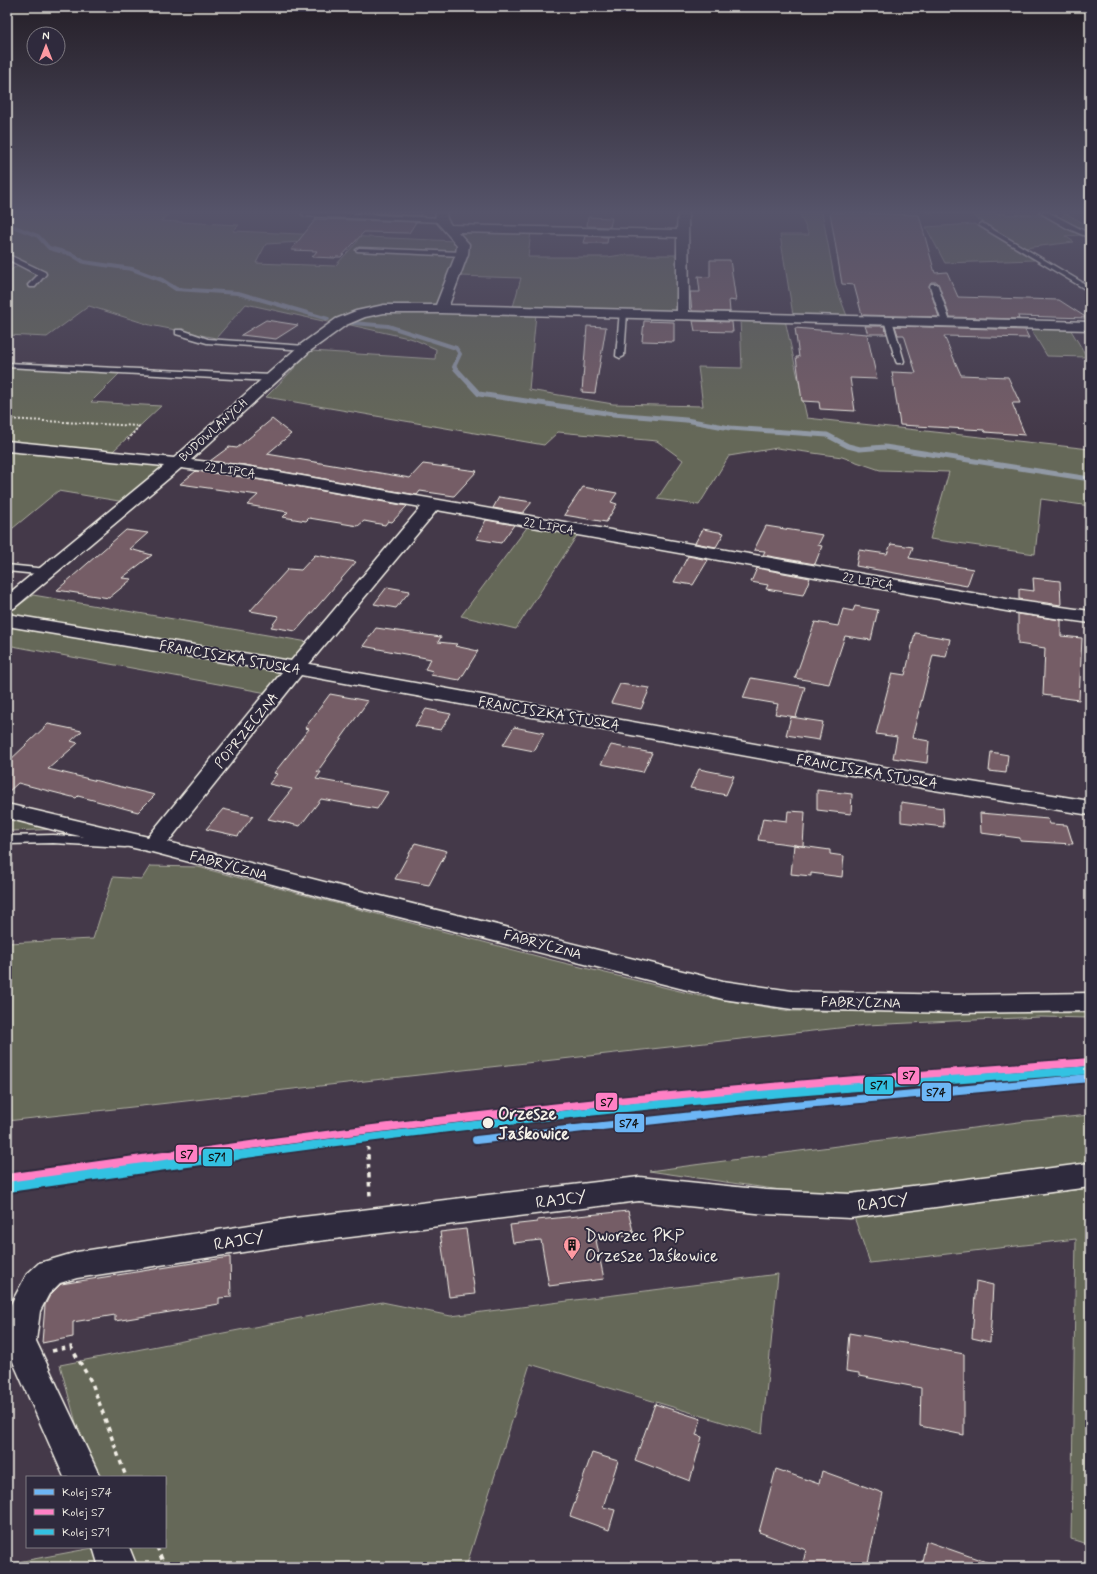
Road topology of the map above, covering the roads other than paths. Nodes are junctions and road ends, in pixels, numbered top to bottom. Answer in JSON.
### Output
{"nodes":[{"id":1,"x":450,"y":285,"type":"edge"},
{"id":2,"x":683,"y":285,"type":"edge"},
{"id":3,"x":934,"y":286,"type":"dead end"},
{"id":4,"x":441,"y":309,"type":"junction"},
{"id":5,"x":622,"y":313,"type":"junction"},
{"id":6,"x":683,"y":315,"type":"junction"},
{"id":7,"x":888,"y":320,"type":"junction"},
{"id":8,"x":946,"y":322,"type":"junction"},
{"id":9,"x":1090,"y":326,"type":"edge"},
{"id":10,"x":179,"y":332,"type":"dead end"},
{"id":11,"x":305,"y":348,"type":"junction"},
{"id":12,"x":620,"y":356,"type":"dead end"},
{"id":13,"x":900,"y":361,"type":"dead end"},
{"id":14,"x":7,"y":365,"type":"edge"},
{"id":15,"x":272,"y":378,"type":"junction"},
{"id":16,"x":7,"y":446,"type":"edge"},
{"id":17,"x":178,"y":463,"type":"junction"},
{"id":18,"x":432,"y":505,"type":"junction"},
{"id":19,"x":7,"y":568,"type":"edge"},
{"id":20,"x":47,"y":572,"type":"junction"},
{"id":21,"x":7,"y":604,"type":"edge"},
{"id":22,"x":1090,"y":617,"type":"edge"},
{"id":23,"x":7,"y":620,"type":"edge"},
{"id":24,"x":296,"y":668,"type":"junction"},
{"id":25,"x":1090,"y":808,"type":"edge"},
{"id":26,"x":7,"y":811,"type":"edge"},
{"id":27,"x":7,"y":840,"type":"edge"},
{"id":28,"x":153,"y":845,"type":"junction"},
{"id":29,"x":1090,"y":1002,"type":"edge"},
{"id":30,"x":1090,"y":1175,"type":"edge"},
{"id":31,"x":82,"y":1476,"type":"edge"},
{"id":32,"x":111,"y":1548,"type":"edge"},
{"id":33,"x":118,"y":1567,"type":"edge"}],
"edges":[{"from":1,"to":4,"type":"street"},
{"from":2,"to":6,"type":"street"},
{"from":3,"to":8,"type":"lane"},
{"from":4,"to":5,"type":"street","name":"BUDOWLANYCH"},
{"from":4,"to":11,"type":"street","name":"BUDOWLANYCH"},
{"from":5,"to":6,"type":"street","name":"BUDOWLANYCH"},
{"from":5,"to":12,"type":"lane"},
{"from":6,"to":7,"type":"street","name":"BUDOWLANYCH"},
{"from":7,"to":8,"type":"street","name":"BUDOWLANYCH"},
{"from":7,"to":13,"type":"lane"},
{"from":8,"to":9,"type":"street","name":"BUDOWLANYCH"},
{"from":10,"to":11,"type":"lane"},
{"from":11,"to":15,"type":"street","name":"BUDOWLANYCH"},
{"from":14,"to":15,"type":"lane"},
{"from":15,"to":17,"type":"street","name":"BUDOWLANYCH"},
{"from":16,"to":17,"type":"street","name":"22 LIPCA"},
{"from":17,"to":18,"type":"street","name":"22 LIPCA"},
{"from":17,"to":20,"type":"street","name":"BUDOWLANYCH"},
{"from":18,"to":22,"type":"street","name":"22 LIPCA"},
{"from":18,"to":24,"type":"street","name":"POPRZECZNA"},
{"from":19,"to":20,"type":"lane"},
{"from":20,"to":21,"type":"street","name":"BUDOWLANYCH"},
{"from":23,"to":24,"type":"street","name":"FRANCISZKA STUSKA"},
{"from":24,"to":25,"type":"street","name":"FRANCISZKA STUSKA"},
{"from":24,"to":28,"type":"street","name":"POPRZECZNA"},
{"from":26,"to":28,"type":"street","name":"FABRYCZNA"},
{"from":27,"to":28,"type":"lane"},
{"from":28,"to":29,"type":"street","name":"FABRYCZNA"},
{"from":30,"to":31,"type":"street","name":"RAJCY"},
{"from":32,"to":33,"type":"street"}]}
